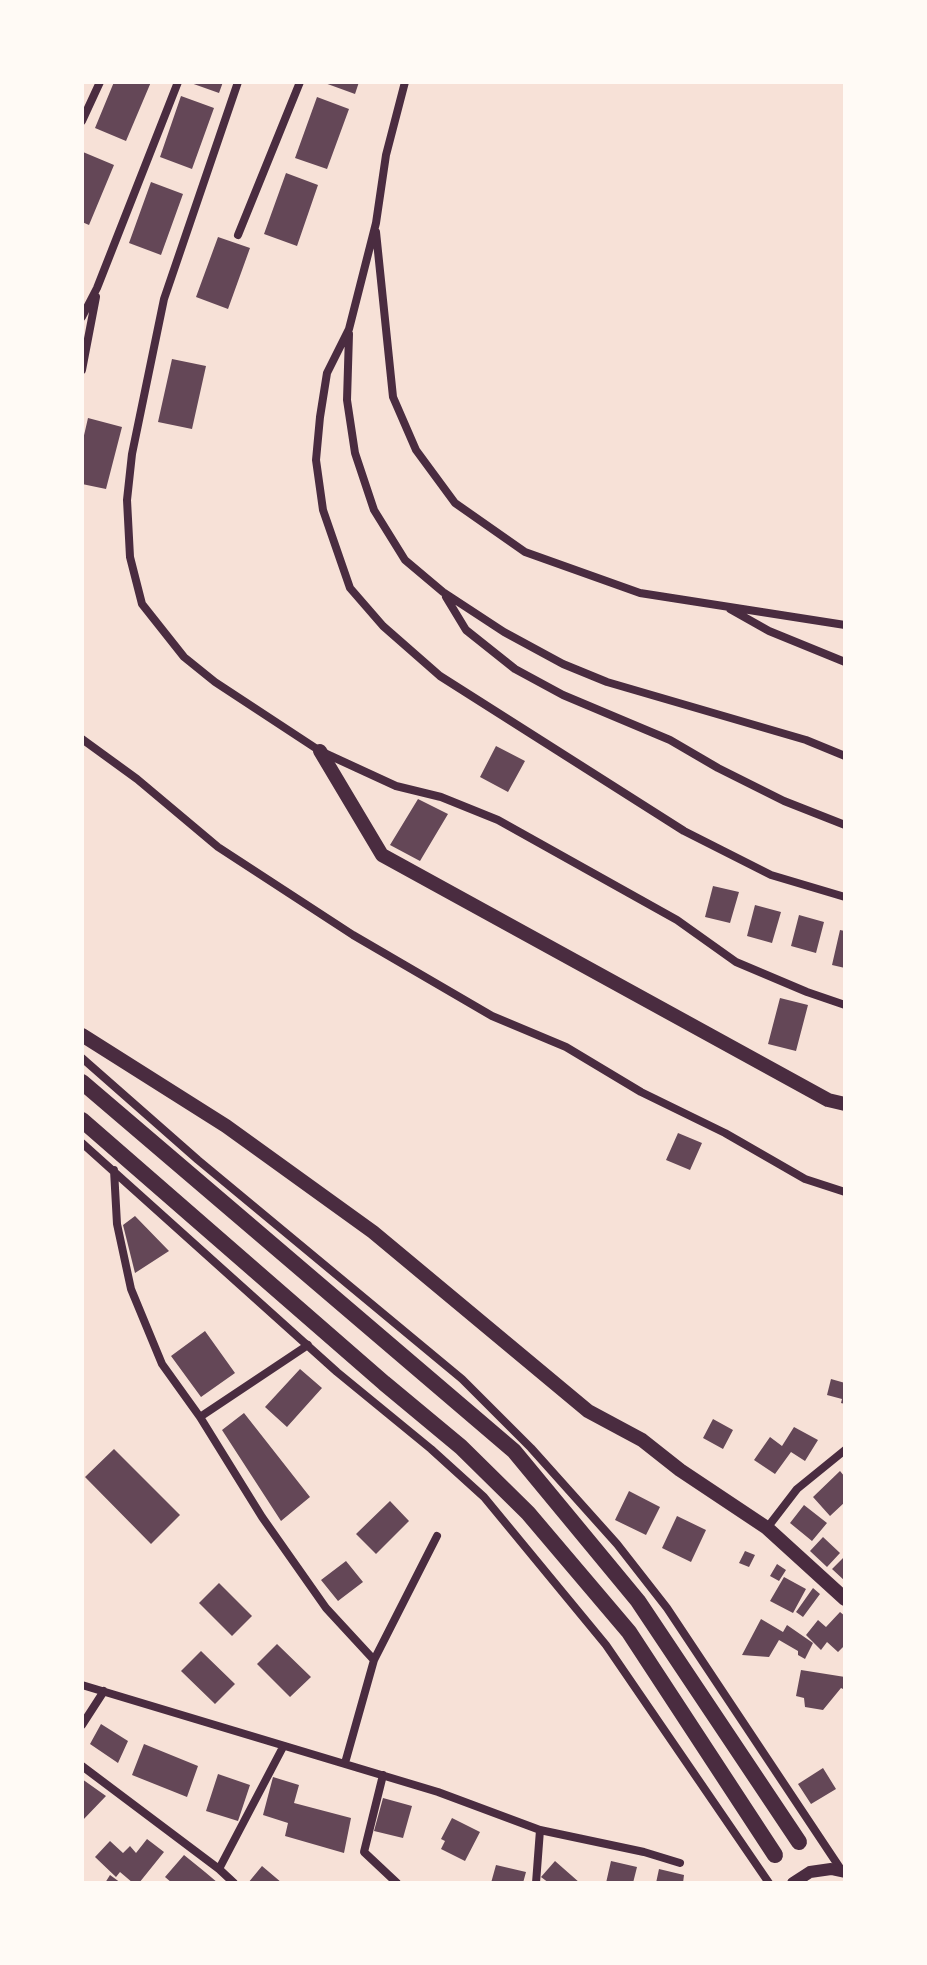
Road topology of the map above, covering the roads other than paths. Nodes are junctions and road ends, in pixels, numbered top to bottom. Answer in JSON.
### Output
{"nodes":[{"id":1,"x":100,"y":82,"type":"edge"},
{"id":2,"x":178,"y":82,"type":"edge"},
{"id":3,"x":238,"y":82,"type":"edge"},
{"id":4,"x":300,"y":82,"type":"edge"},
{"id":5,"x":405,"y":82,"type":"edge"},
{"id":6,"x":82,"y":121,"type":"edge"},
{"id":7,"x":376,"y":223,"type":"junction"},
{"id":8,"x":238,"y":235,"type":"dead end"},
{"id":9,"x":97,"y":288,"type":"junction"},
{"id":10,"x":82,"y":317,"type":"edge"},
{"id":11,"x":349,"y":329,"type":"junction"},
{"id":12,"x":82,"y":370,"type":"edge"},
{"id":13,"x":443,"y":592,"type":"junction"},
{"id":14,"x":722,"y":605,"type":"junction"},
{"id":15,"x":845,"y":625,"type":"edge"},
{"id":16,"x":845,"y":662,"type":"edge"},
{"id":17,"x":82,"y":739,"type":"edge"},
{"id":18,"x":320,"y":751,"type":"junction"},
{"id":19,"x":845,"y":756,"type":"edge"},
{"id":20,"x":845,"y":825,"type":"edge"},
{"id":21,"x":845,"y":897,"type":"edge"},
{"id":22,"x":845,"y":1005,"type":"edge"},
{"id":23,"x":82,"y":1035,"type":"edge"},
{"id":24,"x":82,"y":1058,"type":"edge"},
{"id":25,"x":82,"y":1082,"type":"edge"},
{"id":26,"x":845,"y":1104,"type":"edge"},
{"id":27,"x":82,"y":1120,"type":"edge"},
{"id":28,"x":82,"y":1143,"type":"edge"},
{"id":29,"x":114,"y":1170,"type":"junction"},
{"id":30,"x":845,"y":1192,"type":"edge"},
{"id":31,"x":308,"y":1345,"type":"junction"},
{"id":32,"x":200,"y":1417,"type":"junction"},
{"id":33,"x":845,"y":1450,"type":"edge"},
{"id":34,"x":767,"y":1528,"type":"junction"},
{"id":35,"x":437,"y":1536,"type":"dead end"},
{"id":36,"x":845,"y":1599,"type":"edge"},
{"id":37,"x":374,"y":1660,"type":"junction"},
{"id":38,"x":82,"y":1685,"type":"edge"},
{"id":39,"x":104,"y":1691,"type":"junction"},
{"id":40,"x":82,"y":1725,"type":"edge"},
{"id":41,"x":283,"y":1747,"type":"junction"},
{"id":42,"x":345,"y":1763,"type":"junction"},
{"id":43,"x":82,"y":1766,"type":"edge"},
{"id":44,"x":383,"y":1775,"type":"junction"},
{"id":45,"x":540,"y":1830,"type":"junction"},
{"id":46,"x":799,"y":1842,"type":"dead end"},
{"id":47,"x":775,"y":1855,"type":"dead end"},
{"id":48,"x":680,"y":1863,"type":"dead end"},
{"id":49,"x":219,"y":1869,"type":"junction"},
{"id":50,"x":844,"y":1873,"type":"edge"},
{"id":51,"x":234,"y":1883,"type":"edge"},
{"id":52,"x":397,"y":1883,"type":"edge"},
{"id":53,"x":536,"y":1883,"type":"edge"},
{"id":54,"x":769,"y":1883,"type":"edge"},
{"id":55,"x":793,"y":1883,"type":"edge"}],
"edges":[{"from":1,"to":6,"type":"street"},
{"from":2,"to":9,"type":"street"},
{"from":3,"to":18,"type":"street"},
{"from":4,"to":8,"type":"street"},
{"from":5,"to":7,"type":"street"},
{"from":7,"to":11,"type":"street"},
{"from":7,"to":14,"type":"street"},
{"from":9,"to":10,"type":"street"},
{"from":9,"to":12,"type":"street"},
{"from":11,"to":13,"type":"street"},
{"from":11,"to":21,"type":"street"},
{"from":13,"to":19,"type":"street"},
{"from":13,"to":20,"type":"street"},
{"from":14,"to":15,"type":"street"},
{"from":14,"to":16,"type":"street"},
{"from":17,"to":30,"type":"street"},
{"from":18,"to":22,"type":"street"},
{"from":18,"to":26,"type":"main road"},
{"from":23,"to":34,"type":"main road"},
{"from":24,"to":50,"type":"street"},
{"from":25,"to":46,"type":"highway"},
{"from":27,"to":47,"type":"highway"},
{"from":28,"to":29,"type":"street"},
{"from":29,"to":31,"type":"street"},
{"from":29,"to":32,"type":"street"},
{"from":31,"to":32,"type":"street"},
{"from":31,"to":54,"type":"street"},
{"from":32,"to":37,"type":"street"},
{"from":33,"to":34,"type":"street"},
{"from":34,"to":36,"type":"main road"},
{"from":35,"to":37,"type":"street"},
{"from":37,"to":42,"type":"street"},
{"from":38,"to":39,"type":"street"},
{"from":39,"to":40,"type":"street"},
{"from":39,"to":41,"type":"street"},
{"from":41,"to":42,"type":"street"},
{"from":41,"to":49,"type":"street"},
{"from":42,"to":44,"type":"street"},
{"from":43,"to":49,"type":"street"},
{"from":44,"to":45,"type":"street"},
{"from":44,"to":52,"type":"street"},
{"from":45,"to":48,"type":"street"},
{"from":45,"to":53,"type":"street"},
{"from":49,"to":51,"type":"street"},
{"from":50,"to":55,"type":"street"}]}
